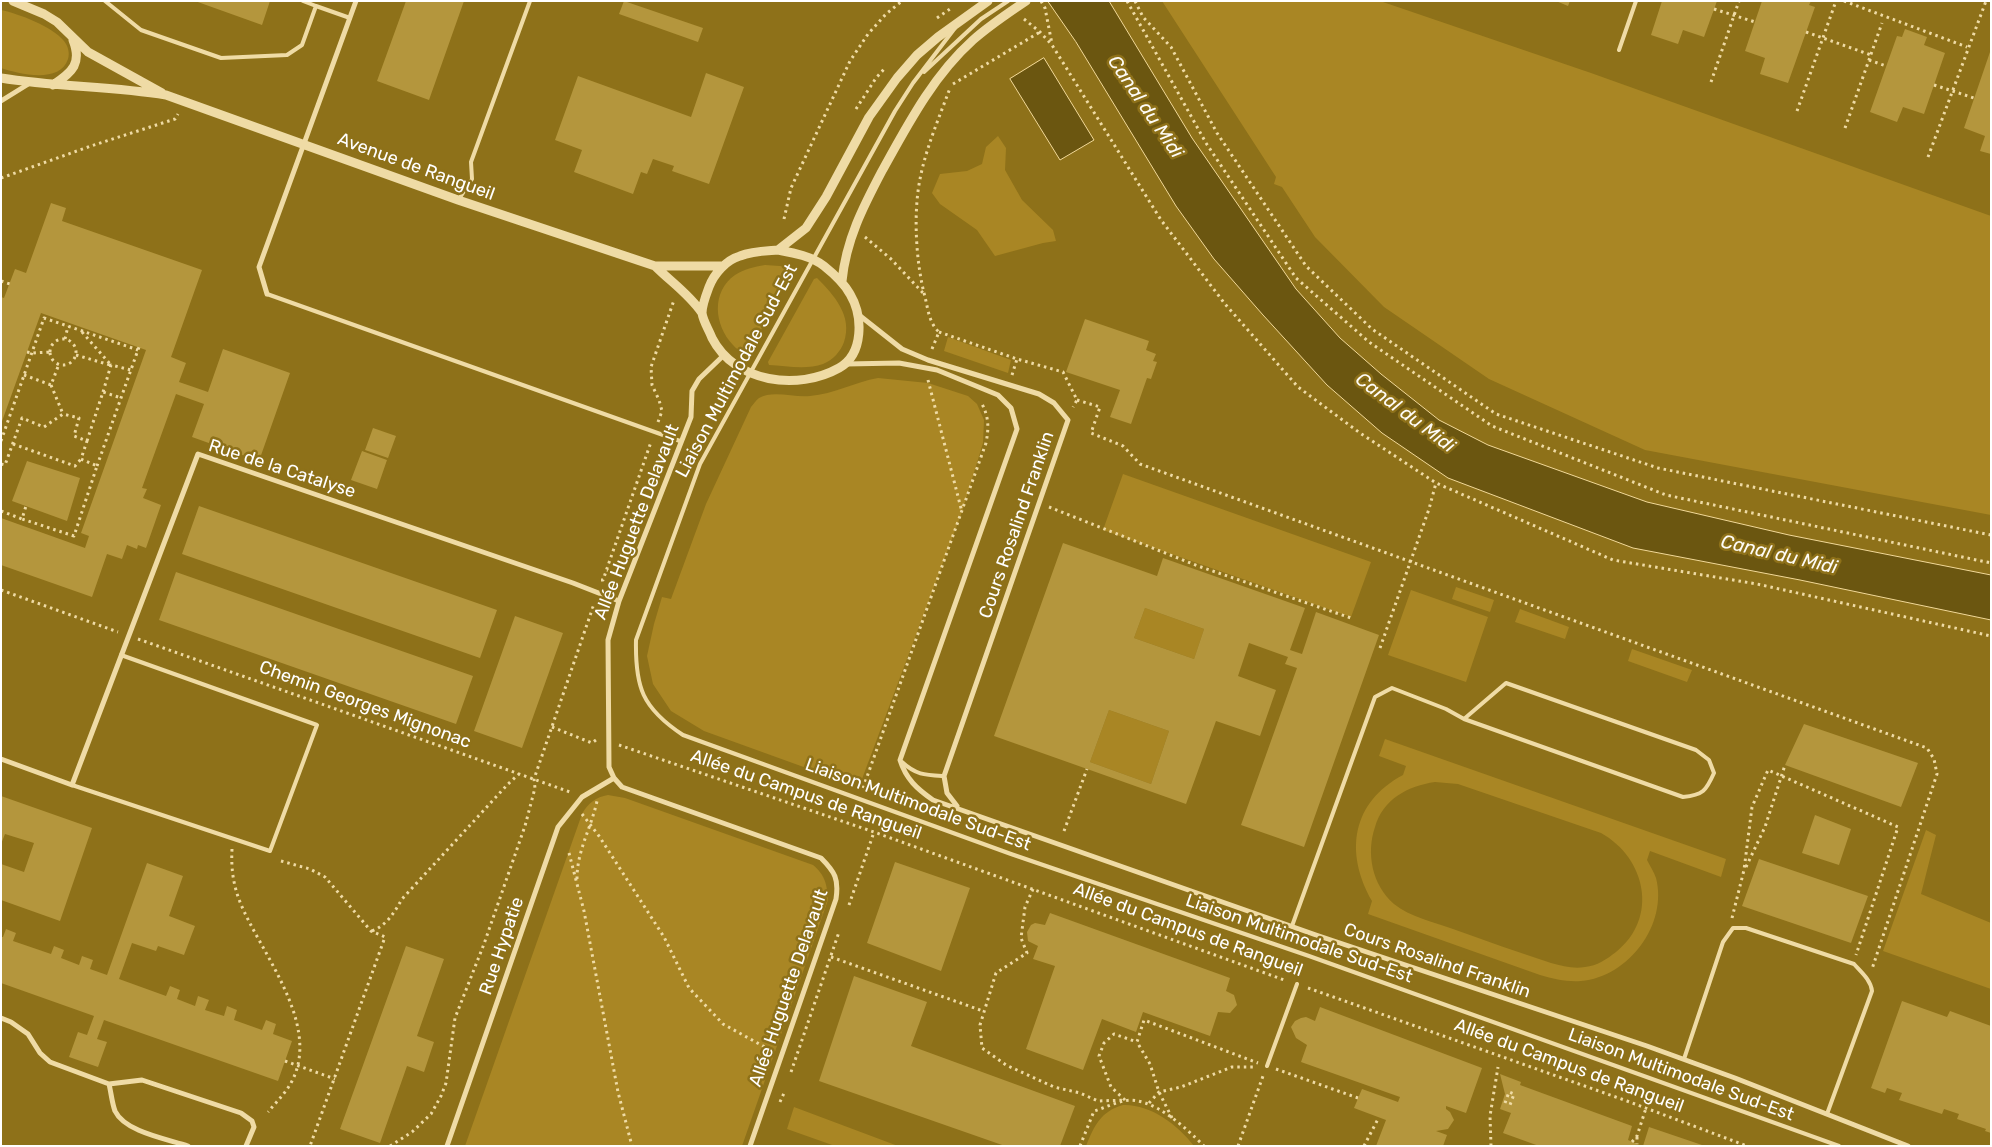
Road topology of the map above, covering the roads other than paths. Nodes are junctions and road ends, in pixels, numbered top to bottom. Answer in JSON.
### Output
{"nodes":[{"id":1,"x":105,"y":1,"type":"edge"},
{"id":2,"x":303,"y":1,"type":"edge"},
{"id":3,"x":356,"y":1,"type":"edge"},
{"id":4,"x":530,"y":1,"type":"edge"},
{"id":5,"x":988,"y":1,"type":"edge"},
{"id":6,"x":1026,"y":1,"type":"edge"},
{"id":7,"x":1636,"y":1,"type":"edge"},
{"id":8,"x":17,"y":2,"type":"edge"},
{"id":9,"x":316,"y":6,"type":"junction"},
{"id":10,"x":1012,"y":7,"type":"edge"},
{"id":11,"x":964,"y":17,"type":"junction"},
{"id":12,"x":350,"y":18,"type":"junction"},
{"id":13,"x":73,"y":39,"type":"junction"},
{"id":14,"x":1619,"y":50,"type":"dead end"},
{"id":15,"x":1,"y":78,"type":"edge"},
{"id":16,"x":30,"y":83,"type":"junction"},
{"id":17,"x":913,"y":83,"type":"junction"},
{"id":18,"x":53,"y":85,"type":"junction"},
{"id":19,"x":166,"y":95,"type":"junction"},
{"id":20,"x":1,"y":100,"type":"edge"},
{"id":21,"x":305,"y":144,"type":"junction"},
{"id":22,"x":458,"y":200,"type":"junction"},
{"id":23,"x":778,"y":250,"type":"junction"},
{"id":24,"x":813,"y":259,"type":"junction"},
{"id":25,"x":655,"y":266,"type":"junction"},
{"id":26,"x":723,"y":266,"type":"junction"},
{"id":27,"x":842,"y":281,"type":"junction"},
{"id":28,"x":267,"y":294,"type":"joint"},
{"id":29,"x":702,"y":313,"type":"junction"},
{"id":30,"x":859,"y":315,"type":"junction"},
{"id":31,"x":724,"y":355,"type":"junction"},
{"id":32,"x":846,"y":364,"type":"junction"},
{"id":33,"x":750,"y":373,"type":"junction"},
{"id":34,"x":680,"y":441,"type":"junction"},
{"id":35,"x":619,"y":601,"type":"junction"},
{"id":36,"x":121,"y":655,"type":"junction"},
{"id":37,"x":1464,"y":719,"type":"junction"},
{"id":38,"x":1,"y":759,"type":"edge"},
{"id":39,"x":900,"y":760,"type":"junction"},
{"id":40,"x":944,"y":776,"type":"junction"},
{"id":41,"x":614,"y":778,"type":"junction"},
{"id":42,"x":72,"y":785,"type":"junction"},
{"id":43,"x":957,"y":807,"type":"junction"},
{"id":44,"x":1292,"y":926,"type":"junction"},
{"id":45,"x":1297,"y":984,"type":"road end"},
{"id":46,"x":1,"y":1018,"type":"edge"},
{"id":47,"x":1684,"y":1059,"type":"junction"},
{"id":48,"x":1267,"y":1066,"type":"road end"},
{"id":49,"x":109,"y":1084,"type":"junction"},
{"id":50,"x":1827,"y":1114,"type":"junction"},
{"id":51,"x":188,"y":1146,"type":"edge"},
{"id":52,"x":246,"y":1146,"type":"edge"},
{"id":53,"x":447,"y":1146,"type":"edge"},
{"id":54,"x":750,"y":1146,"type":"edge"},
{"id":55,"x":1838,"y":1146,"type":"edge"},
{"id":56,"x":1908,"y":1146,"type":"edge"}],
"edges":[{"from":1,"to":9,"type":"lane"},
{"from":2,"to":9,"type":"lane"},
{"from":3,"to":12,"type":"street"},
{"from":4,"to":22,"type":"lane"},
{"from":5,"to":11,"type":"street"},
{"from":6,"to":10,"type":"street"},
{"from":7,"to":14,"type":"lane"},
{"from":8,"to":13,"type":"street","name":"Avenue de Rangueil"},
{"from":9,"to":12,"type":"lane"},
{"from":10,"to":17,"type":"lane","name":"Liaison Multimodale Sud-Est"},
{"from":10,"to":27,"type":"street"},
{"from":11,"to":17,"type":"lane","name":"Liaison Multimodale Sud-Est"},
{"from":11,"to":23,"type":"street"},
{"from":12,"to":21,"type":"street"},
{"from":13,"to":18,"type":"street"},
{"from":13,"to":19,"type":"street","name":"Avenue de Rangueil"},
{"from":15,"to":16,"type":"street","name":"Avenue de Rangueil"},
{"from":16,"to":18,"type":"street","name":"Avenue de Rangueil"},
{"from":16,"to":20,"type":"street"},
{"from":17,"to":24,"type":"lane","name":"Liaison Multimodale Sud-Est"},
{"from":18,"to":19,"type":"street","name":"Avenue de Rangueil"},
{"from":19,"to":21,"type":"street","name":"Avenue de Rangueil"},
{"from":21,"to":22,"type":"street","name":"Avenue de Rangueil"},
{"from":21,"to":28,"type":"street"},
{"from":22,"to":25,"type":"street","name":"Avenue de Rangueil"},
{"from":23,"to":24,"type":"street"},
{"from":23,"to":26,"type":"street"},
{"from":24,"to":27,"type":"street"},
{"from":24,"to":33,"type":"lane","name":"Liaison Multimodale Sud-Est"},
{"from":25,"to":26,"type":"street","name":"Avenue de Rangueil"},
{"from":25,"to":29,"type":"street","name":"Avenue de Rangueil"},
{"from":26,"to":29,"type":"street"},
{"from":27,"to":30,"type":"street"},
{"from":28,"to":34,"type":"lane"},
{"from":29,"to":31,"type":"street","name":"Avenue de Rangueil"},
{"from":30,"to":32,"type":"street"},
{"from":30,"to":40,"type":"street","name":"Cours Rosalind Franklin"},
{"from":31,"to":33,"type":"street"},
{"from":31,"to":34,"type":"street","name":"Allée Huguette Delavault"},
{"from":32,"to":33,"type":"street"},
{"from":32,"to":39,"type":"street","name":"Cours Rosalind Franklin"},
{"from":33,"to":55,"type":"lane","name":"Liaison Multimodale Sud-Est"},
{"from":34,"to":35,"type":"street","name":"Allée Huguette Delavault"},
{"from":35,"to":36,"type":"street","name":"Rue de la Catalyse"},
{"from":35,"to":41,"type":"street","name":"Allée Huguette Delavault"},
{"from":36,"to":42,"type":"street","name":"Rue de la Catalyse"},
{"from":36,"to":42,"type":"lane"},
{"from":37,"to":37,"type":"lane"},
{"from":37,"to":44,"type":"lane"},
{"from":38,"to":42,"type":"street"},
{"from":39,"to":40,"type":"lane"},
{"from":39,"to":43,"type":"street","name":"Cours Rosalind Franklin"},
{"from":40,"to":43,"type":"street"},
{"from":41,"to":53,"type":"street","name":"Rue Hypatie"},
{"from":41,"to":54,"type":"street","name":"Allée Huguette Delavault"},
{"from":43,"to":44,"type":"street","name":"Cours Rosalind Franklin"},
{"from":44,"to":47,"type":"street","name":"Cours Rosalind Franklin"},
{"from":45,"to":48,"type":"lane"},
{"from":46,"to":49,"type":"street"},
{"from":47,"to":50,"type":"street","name":"Cours Rosalind Franklin"},
{"from":47,"to":50,"type":"lane"},
{"from":49,"to":51,"type":"street"},
{"from":49,"to":52,"type":"street"},
{"from":50,"to":56,"type":"street","name":"Cours Rosalind Franklin"}]}
